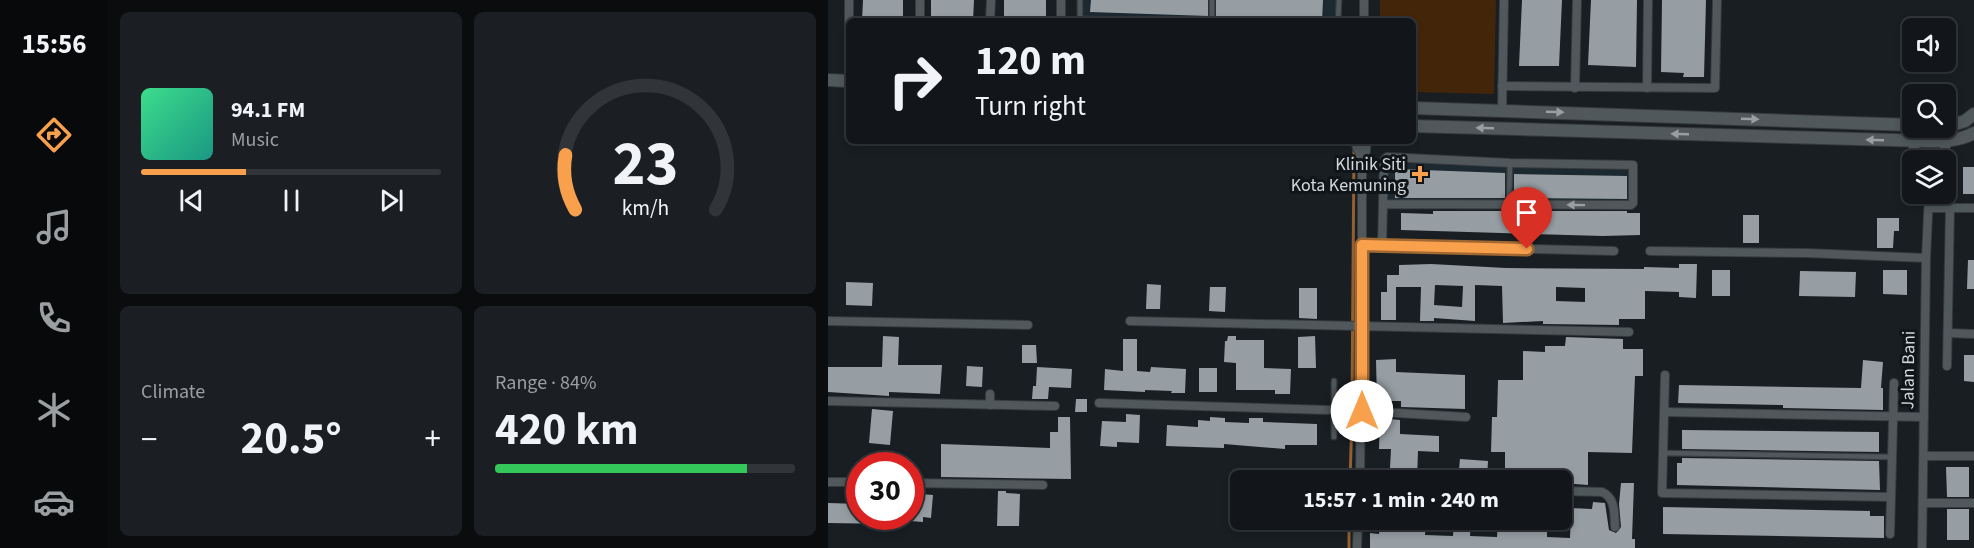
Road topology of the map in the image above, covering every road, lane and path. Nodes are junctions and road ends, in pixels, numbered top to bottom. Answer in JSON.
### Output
{"nodes":[{"id":1,"x":849,"y":0,"type":"edge"},
{"id":2,"x":920,"y":0,"type":"edge"},
{"id":3,"x":991,"y":0,"type":"edge"},
{"id":4,"x":1061,"y":0,"type":"edge"},
{"id":5,"x":1080,"y":0,"type":"edge"},
{"id":6,"x":1212,"y":0,"type":"edge"},
{"id":7,"x":1339,"y":0,"type":"edge"},
{"id":8,"x":1364,"y":0,"type":"edge"},
{"id":9,"x":1504,"y":0,"type":"edge"},
{"id":10,"x":1576,"y":0,"type":"edge"},
{"id":11,"x":1648,"y":0,"type":"edge"},
{"id":12,"x":1717,"y":0,"type":"edge"},
{"id":13,"x":849,"y":18,"type":"edge"},
{"id":14,"x":920,"y":18,"type":"edge"},
{"id":15,"x":990,"y":18,"type":"edge"},
{"id":16,"x":1061,"y":18,"type":"edge"},
{"id":17,"x":1080,"y":18,"type":"edge"},
{"id":18,"x":1211,"y":18,"type":"edge"},
{"id":19,"x":1338,"y":18,"type":"edge"},
{"id":20,"x":1364,"y":18,"type":"edge"},
{"id":21,"x":828,"y":80,"type":"edge"},
{"id":22,"x":846,"y":81,"type":"edge"},
{"id":23,"x":1502,"y":86,"type":"junction"},
{"id":24,"x":1575,"y":88,"type":"junction"},
{"id":25,"x":1647,"y":88,"type":"junction"},
{"id":26,"x":1416,"y":108,"type":"edge"},
{"id":27,"x":1502,"y":110,"type":"junction"},
{"id":28,"x":1974,"y":114,"type":"edge"},
{"id":29,"x":1956,"y":124,"type":"edge"},
{"id":30,"x":1416,"y":126,"type":"edge"},
{"id":31,"x":1902,"y":126,"type":"edge"},
{"id":32,"x":1974,"y":133,"type":"edge"},
{"id":33,"x":1909,"y":141,"type":"junction"},
{"id":34,"x":1950,"y":141,"type":"junction"},
{"id":35,"x":1362,"y":144,"type":"edge"},
{"id":36,"x":1916,"y":150,"type":"edge"},
{"id":37,"x":1943,"y":150,"type":"edge"},
{"id":38,"x":1510,"y":163,"type":"junction"},
{"id":39,"x":1383,"y":204,"type":"junction"},
{"id":40,"x":1509,"y":204,"type":"junction"},
{"id":41,"x":1929,"y":204,"type":"edge"},
{"id":42,"x":1929,"y":208,"type":"junction"},
{"id":43,"x":1950,"y":208,"type":"junction"},
{"id":44,"x":1974,"y":208,"type":"edge"},
{"id":45,"x":1362,"y":245,"type":"junction"},
{"id":46,"x":1382,"y":246,"type":"junction"},
{"id":47,"x":1614,"y":251,"type":"dead end"},
{"id":48,"x":1650,"y":251,"type":"dead end"},
{"id":49,"x":1926,"y":258,"type":"junction"},
{"id":50,"x":828,"y":321,"type":"edge"},
{"id":51,"x":1130,"y":321,"type":"dead end"},
{"id":52,"x":1028,"y":325,"type":"dead end"},
{"id":53,"x":1355,"y":326,"type":"junction"},
{"id":54,"x":1629,"y":332,"type":"dead end"},
{"id":55,"x":1949,"y":333,"type":"junction"},
{"id":56,"x":1974,"y":334,"type":"edge"},
{"id":57,"x":1947,"y":366,"type":"dead end"},
{"id":58,"x":1665,"y":375,"type":"dead end"},
{"id":59,"x":1334,"y":381,"type":"dead end"},
{"id":60,"x":1894,"y":383,"type":"dead end"},
{"id":61,"x":990,"y":394,"type":"dead end"},
{"id":62,"x":828,"y":401,"type":"edge"},
{"id":63,"x":1099,"y":403,"type":"dead end"},
{"id":64,"x":990,"y":405,"type":"junction"},
{"id":65,"x":1055,"y":406,"type":"dead end"},
{"id":66,"x":1334,"y":411,"type":"junction"},
{"id":67,"x":1362,"y":411,"type":"junction"},
{"id":68,"x":1665,"y":412,"type":"junction"},
{"id":69,"x":1893,"y":416,"type":"junction"},
{"id":70,"x":1466,"y":417,"type":"dead end"},
{"id":71,"x":1924,"y":417,"type":"junction"},
{"id":72,"x":1334,"y":437,"type":"dead end"},
{"id":73,"x":1663,"y":453,"type":"junction"},
{"id":74,"x":1924,"y":456,"type":"junction"},
{"id":75,"x":1974,"y":456,"type":"edge"},
{"id":76,"x":1892,"y":457,"type":"junction"},
{"id":77,"x":1360,"y":470,"type":"edge"},
{"id":78,"x":828,"y":482,"type":"edge"},
{"id":79,"x":846,"y":482,"type":"edge"},
{"id":80,"x":924,"y":483,"type":"edge"},
{"id":81,"x":1043,"y":484,"type":"dead end"},
{"id":82,"x":1572,"y":492,"type":"edge"},
{"id":83,"x":1891,"y":497,"type":"junction"},
{"id":84,"x":1923,"y":503,"type":"junction"},
{"id":85,"x":1974,"y":503,"type":"edge"},
{"id":86,"x":1615,"y":527,"type":"dead end"},
{"id":87,"x":1358,"y":530,"type":"edge"},
{"id":88,"x":1890,"y":534,"type":"dead end"},
{"id":89,"x":1357,"y":548,"type":"edge"},
{"id":90,"x":1922,"y":548,"type":"edge"}],
"edges":[{"from":1,"to":13,"type":"street"},
{"from":2,"to":14,"type":"street"},
{"from":3,"to":15,"type":"street"},
{"from":4,"to":16,"type":"street"},
{"from":5,"to":17,"type":"lane"},
{"from":6,"to":18,"type":"lane"},
{"from":7,"to":19,"type":"lane"},
{"from":8,"to":20,"type":"street"},
{"from":9,"to":23,"type":"street"},
{"from":10,"to":24,"type":"street"},
{"from":11,"to":25,"type":"street"},
{"from":12,"to":25,"type":"street"},
{"from":21,"to":22,"type":"main road"},
{"from":23,"to":24,"type":"street"},
{"from":23,"to":27,"type":"street"},
{"from":24,"to":25,"type":"street"},
{"from":26,"to":27,"type":"main road"},
{"from":27,"to":31,"type":"main road","one_way":true},
{"from":28,"to":29,"type":"main road"},
{"from":33,"to":30,"type":"main road","one_way":true},
{"from":32,"to":34,"type":"main road"},
{"from":33,"to":34,"type":"main road"},
{"from":33,"to":36,"type":"street"},
{"from":34,"to":37,"type":"street"},
{"from":35,"to":45,"type":"street"},
{"from":38,"to":39,"type":"street"},
{"from":38,"to":40,"type":"lane"},
{"from":38,"to":40,"type":"street","one_way":true},
{"from":39,"to":40,"type":"street"},
{"from":39,"to":46,"type":"street"},
{"from":41,"to":42,"type":"street","name":"Jalan Bani"},
{"from":42,"to":43,"type":"street"},
{"from":42,"to":49,"type":"street","name":"Jalan Bani"},
{"from":43,"to":44,"type":"street"},
{"from":43,"to":55,"type":"street"},
{"from":45,"to":46,"type":"street"},
{"from":45,"to":53,"type":"street"},
{"from":46,"to":47,"type":"street"},
{"from":48,"to":49,"type":"street"},
{"from":49,"to":71,"type":"street","name":"Jalan Bani"},
{"from":50,"to":52,"type":"street"},
{"from":51,"to":53,"type":"street"},
{"from":53,"to":54,"type":"street"},
{"from":53,"to":67,"type":"street"},
{"from":55,"to":56,"type":"street"},
{"from":55,"to":57,"type":"street"},
{"from":58,"to":68,"type":"street"},
{"from":59,"to":66,"type":"lane"},
{"from":60,"to":69,"type":"street"},
{"from":61,"to":64,"type":"street"},
{"from":62,"to":64,"type":"street"},
{"from":63,"to":66,"type":"street"},
{"from":64,"to":65,"type":"street"},
{"from":66,"to":67,"type":"street"},
{"from":66,"to":72,"type":"lane"},
{"from":67,"to":70,"type":"street"},
{"from":67,"to":77,"type":"street"},
{"from":68,"to":69,"type":"street"},
{"from":68,"to":73,"type":"street"},
{"from":69,"to":71,"type":"street"},
{"from":69,"to":76,"type":"street"},
{"from":71,"to":74,"type":"street","name":"Jalan Bani"},
{"from":73,"to":76,"type":"lane"},
{"from":73,"to":83,"type":"street"},
{"from":74,"to":75,"type":"street"},
{"from":74,"to":84,"type":"street","name":"Jalan Bani"},
{"from":76,"to":83,"type":"street"},
{"from":78,"to":79,"type":"street"},
{"from":80,"to":81,"type":"street"},
{"from":82,"to":86,"type":"street"},
{"from":83,"to":88,"type":"street"},
{"from":84,"to":85,"type":"street"},
{"from":84,"to":90,"type":"street","name":"Jalan Bani"},
{"from":87,"to":89,"type":"street"}]}
